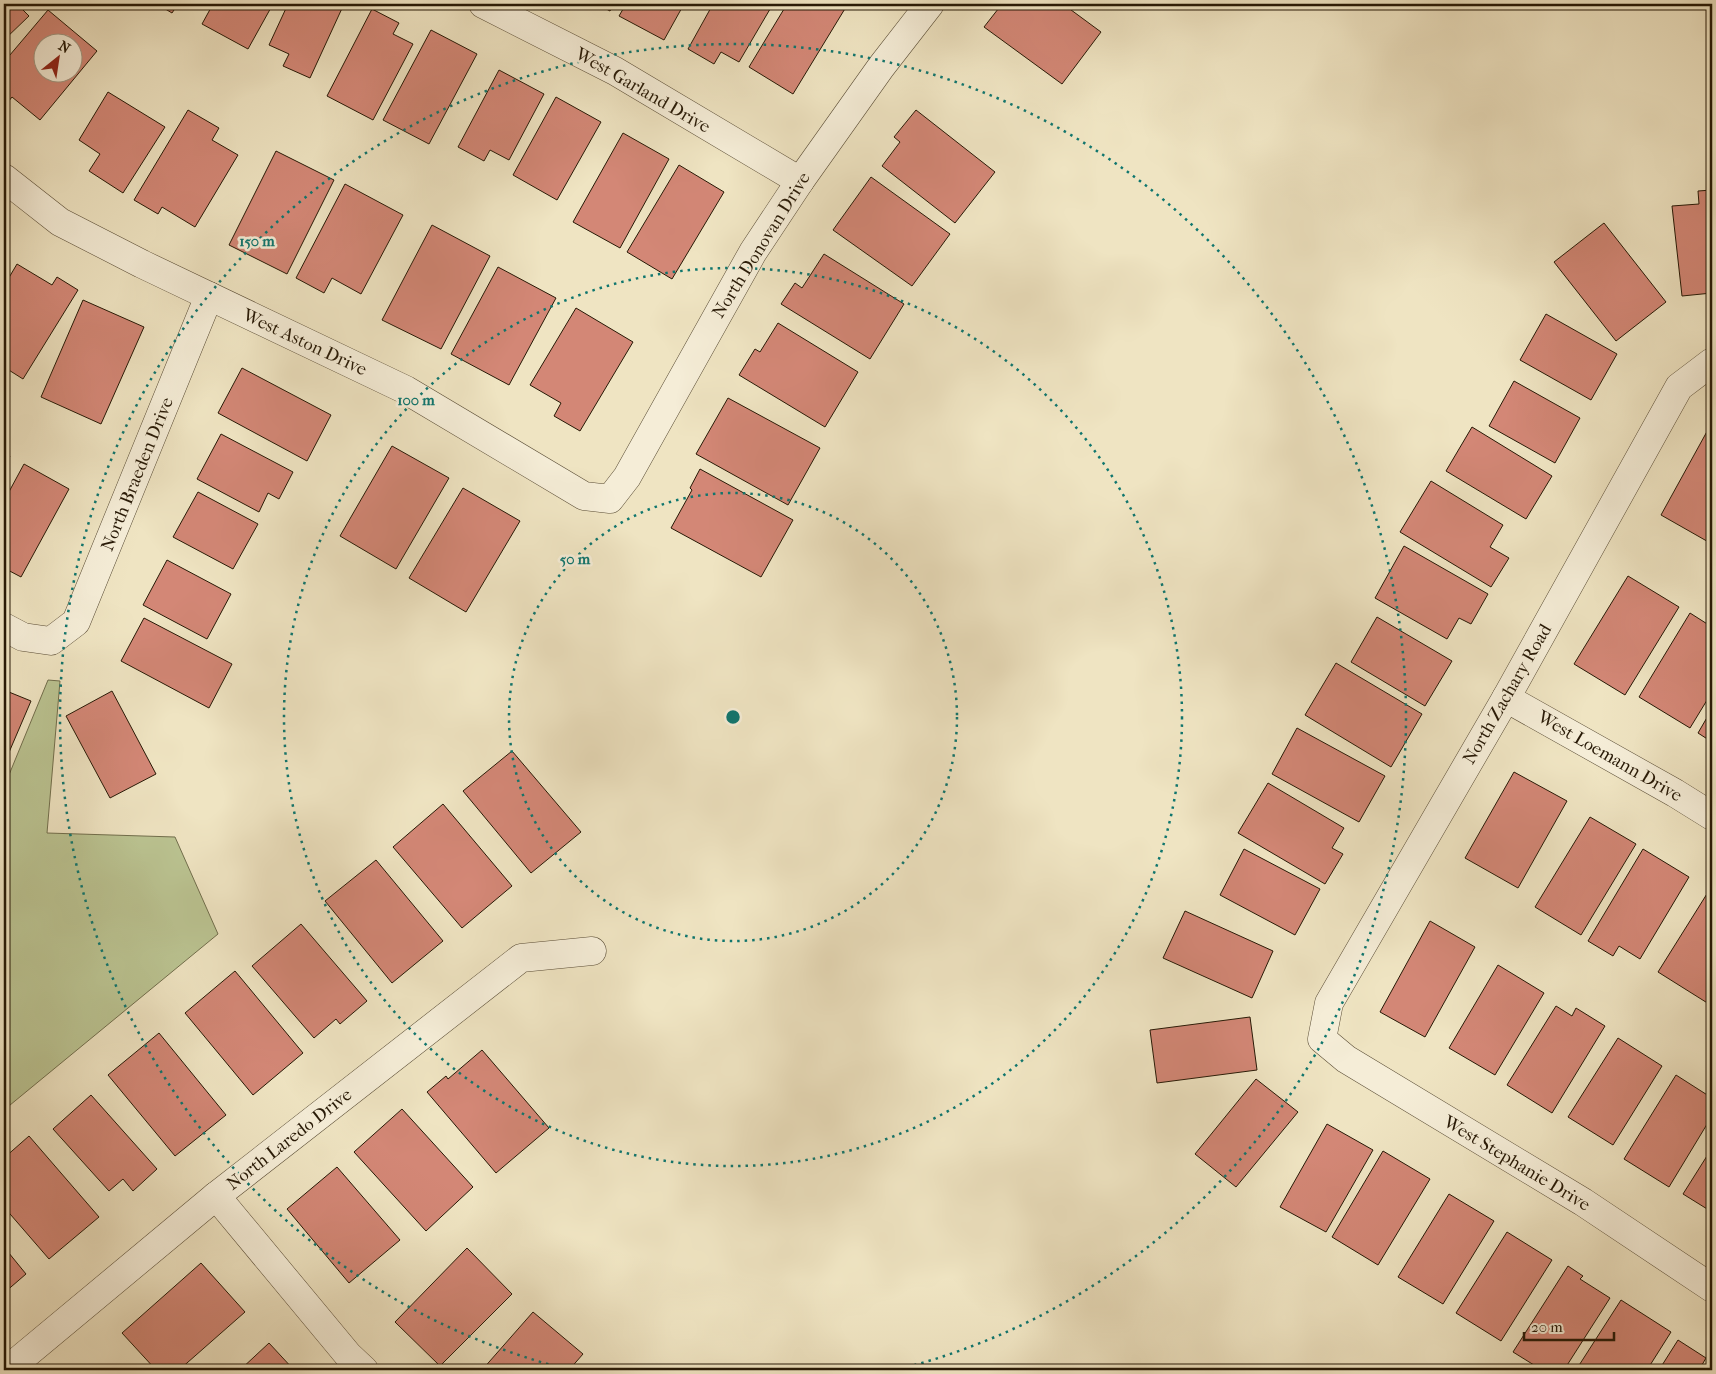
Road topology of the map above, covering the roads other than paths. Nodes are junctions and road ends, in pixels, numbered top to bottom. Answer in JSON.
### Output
{"nodes":[{"id":1,"x":483,"y":4,"type":"edge"},
{"id":2,"x":930,"y":4,"type":"edge"},
{"id":3,"x":4,"y":178,"type":"edge"},
{"id":4,"x":800,"y":180,"type":"junction"},
{"id":5,"x":209,"y":296,"type":"junction"},
{"id":6,"x":1712,"y":362,"type":"edge"},
{"id":7,"x":610,"y":499,"type":"joint"},
{"id":8,"x":4,"y":627,"type":"edge"},
{"id":9,"x":1506,"y":698,"type":"junction"},
{"id":10,"x":1712,"y":816,"type":"edge"},
{"id":11,"x":592,"y":951,"type":"dead end"},
{"id":12,"x":1322,"y":1039,"type":"joint"},
{"id":13,"x":216,"y":1196,"type":"junction"},
{"id":14,"x":1712,"y":1288,"type":"edge"},
{"id":15,"x":7,"y":1370,"type":"edge"},
{"id":16,"x":364,"y":1370,"type":"edge"}],
"edges":[{"from":1,"to":4,"type":"street","name":"West Garland Drive"},
{"from":2,"to":4,"type":"street","name":"North Donovan Drive"},
{"from":3,"to":5,"type":"street","name":"West Aston Drive"},
{"from":4,"to":7,"type":"street","name":"North Donovan Drive"},
{"from":5,"to":7,"type":"street","name":"West Aston Drive"},
{"from":5,"to":8,"type":"street","name":"North Braeden Drive"},
{"from":6,"to":9,"type":"street","name":"North Zachary Road"},
{"from":9,"to":10,"type":"street","name":"West Loemann Drive"},
{"from":9,"to":12,"type":"street","name":"North Zachary Road"},
{"from":11,"to":13,"type":"street","name":"North Laredo Drive"},
{"from":12,"to":14,"type":"street","name":"West Stephanie Drive"},
{"from":13,"to":15,"type":"street","name":"North Laredo Drive"},
{"from":13,"to":16,"type":"street"}]}
